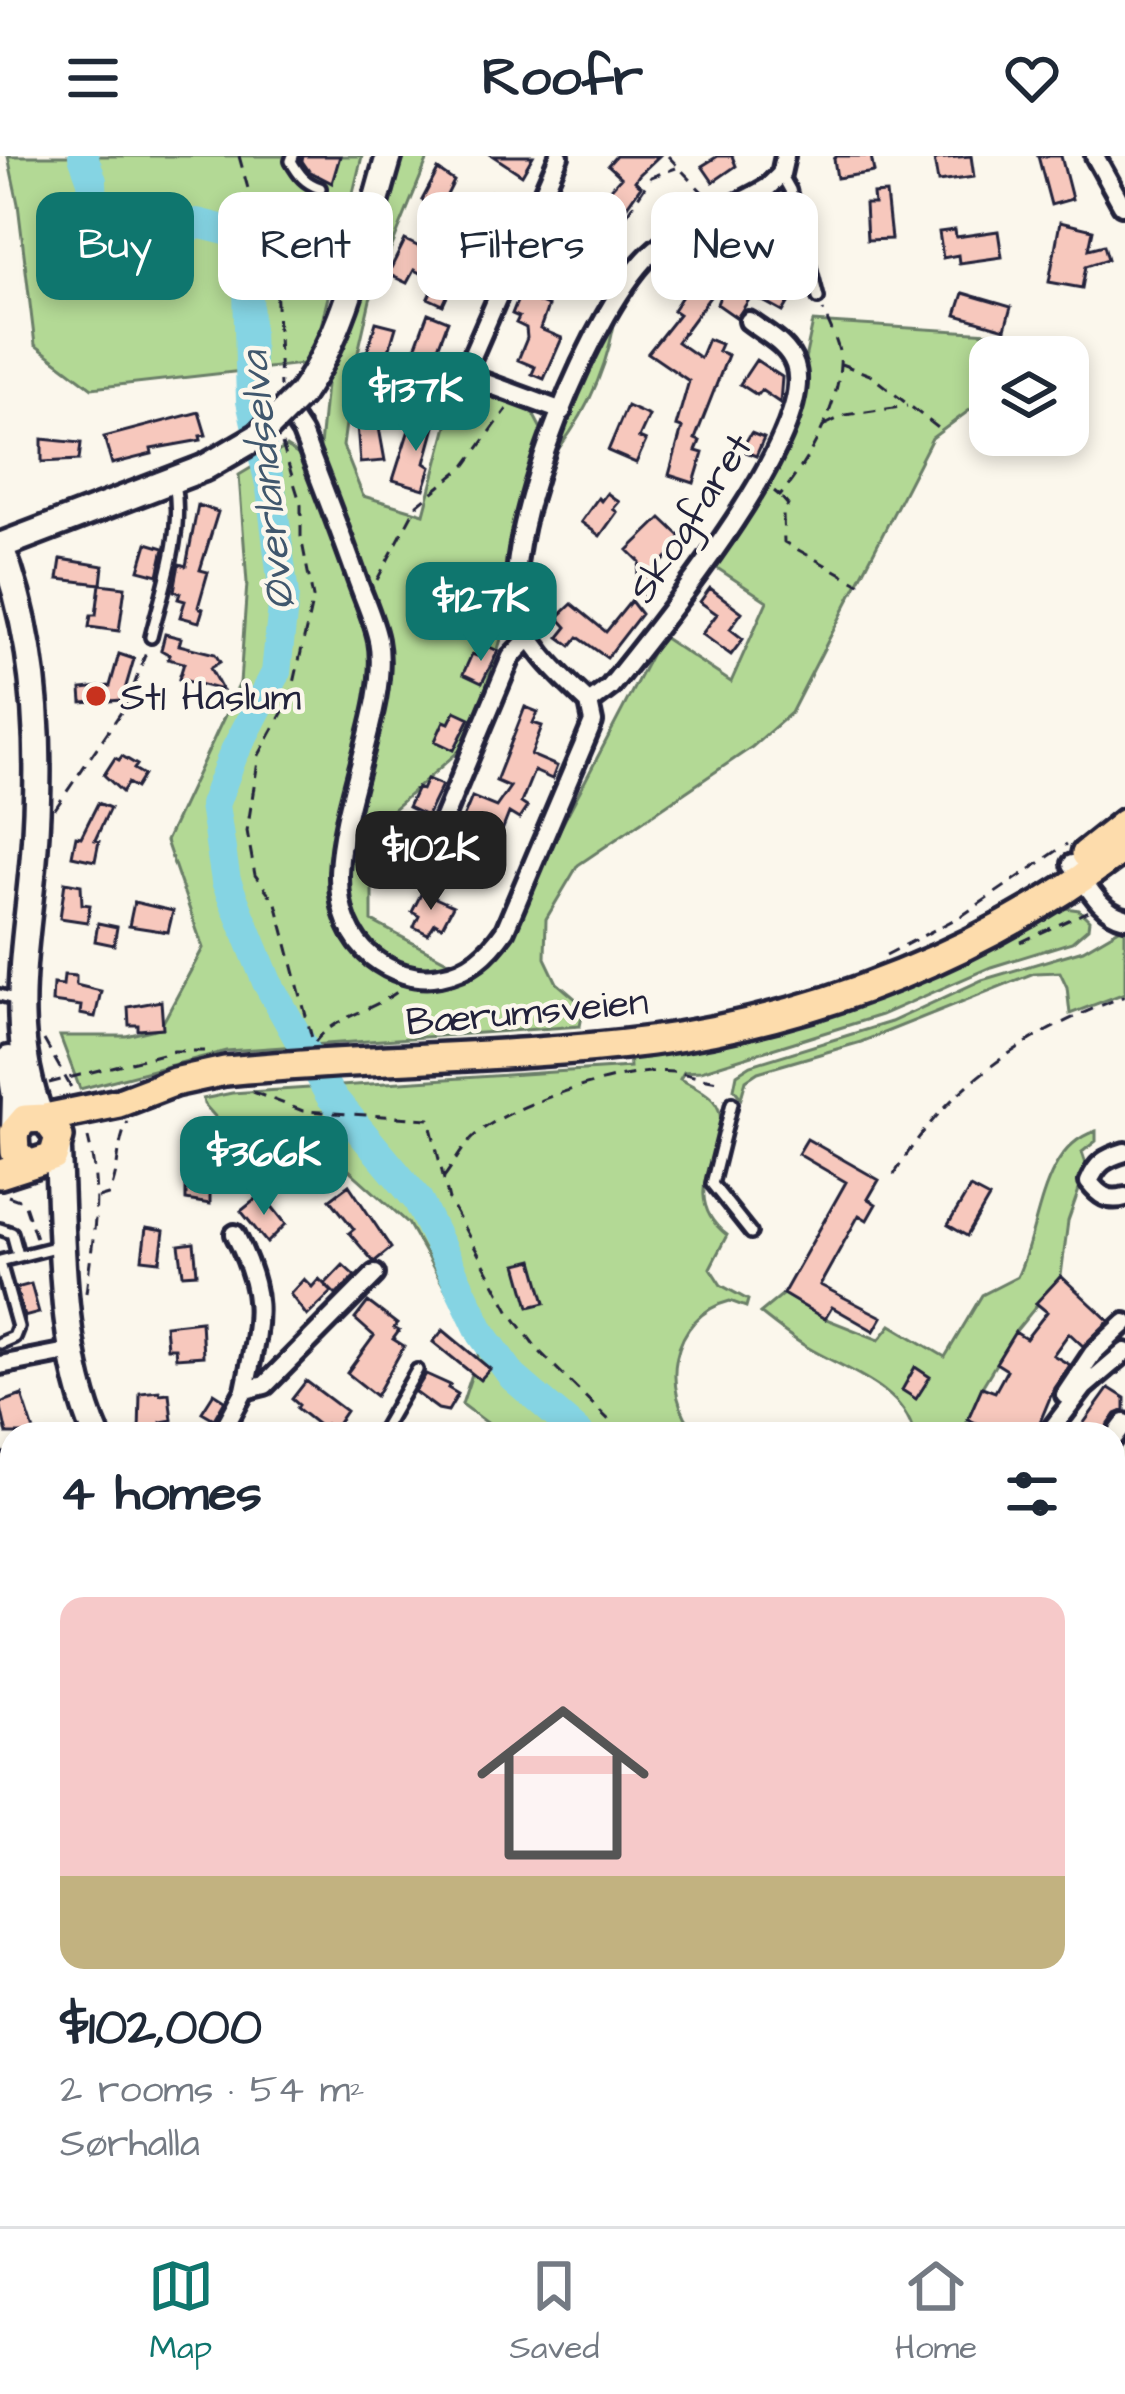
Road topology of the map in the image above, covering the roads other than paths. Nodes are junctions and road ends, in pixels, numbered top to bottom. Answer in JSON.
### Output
{"nodes":[{"id":1,"x":293,"y":156,"type":"edge"},
{"id":2,"x":389,"y":156,"type":"edge"},
{"id":3,"x":559,"y":156,"type":"edge"},
{"id":4,"x":1095,"y":156,"type":"edge"},
{"id":5,"x":783,"y":165,"type":"edge"},
{"id":6,"x":320,"y":188,"type":"dead end"},
{"id":7,"x":1122,"y":205,"type":"dead end"},
{"id":8,"x":749,"y":321,"type":"dead end"},
{"id":9,"x":464,"y":375,"type":"junction"},
{"id":10,"x":404,"y":382,"type":"dead end"},
{"id":11,"x":289,"y":399,"type":"junction"},
{"id":12,"x":562,"y":411,"type":"junction"},
{"id":13,"x":174,"y":480,"type":"junction"},
{"id":14,"x":0,"y":546,"type":"edge"},
{"id":15,"x":8,"y":591,"type":"edge"},
{"id":16,"x":151,"y":637,"type":"road end"},
{"id":17,"x":530,"y":637,"type":"junction"},
{"id":18,"x":589,"y":703,"type":"junction"},
{"id":19,"x":1125,"y":823,"type":"edge"},
{"id":20,"x":1125,"y":847,"type":"edge"},
{"id":21,"x":427,"y":858,"type":"dead end"},
{"id":22,"x":1078,"y":872,"type":"junction"},
{"id":23,"x":1121,"y":911,"type":"edge"},
{"id":24,"x":9,"y":998,"type":"edge"},
{"id":25,"x":732,"y":1103,"type":"dead end"},
{"id":26,"x":125,"y":1110,"type":"junction"},
{"id":27,"x":43,"y":1118,"type":"junction"},
{"id":28,"x":8,"y":1139,"type":"edge"},
{"id":29,"x":58,"y":1148,"type":"junction"},
{"id":30,"x":1125,"y":1152,"type":"edge"},
{"id":31,"x":29,"y":1164,"type":"junction"},
{"id":32,"x":0,"y":1174,"type":"edge"},
{"id":33,"x":1125,"y":1197,"type":"edge"},
{"id":34,"x":0,"y":1229,"type":"edge"},
{"id":35,"x":751,"y":1233,"type":"dead end"},
{"id":36,"x":235,"y":1234,"type":"dead end"},
{"id":37,"x":54,"y":1240,"type":"junction"},
{"id":38,"x":18,"y":1256,"type":"junction"},
{"id":39,"x":0,"y":1262,"type":"edge"},
{"id":40,"x":375,"y":1274,"type":"dead end"},
{"id":41,"x":1125,"y":1323,"type":"edge"},
{"id":42,"x":0,"y":1343,"type":"edge"},
{"id":43,"x":72,"y":1351,"type":"junction"},
{"id":44,"x":1125,"y":1352,"type":"edge"},
{"id":45,"x":0,"y":1365,"type":"edge"},
{"id":46,"x":416,"y":1370,"type":"dead end"},
{"id":47,"x":245,"y":1390,"type":"junction"},
{"id":48,"x":1067,"y":1406,"type":"junction"},
{"id":49,"x":91,"y":1422,"type":"edge"},
{"id":50,"x":227,"y":1422,"type":"edge"},
{"id":51,"x":387,"y":1422,"type":"edge"},
{"id":52,"x":1056,"y":1422,"type":"edge"}],
"edges":[{"from":1,"to":6,"type":"lane"},
{"from":2,"to":11,"type":"main road"},
{"from":3,"to":9,"type":"street"},
{"from":4,"to":7,"type":"street"},
{"from":5,"to":12,"type":"street"},
{"from":8,"to":18,"type":"street","name":"Skogfaret"},
{"from":9,"to":10,"type":"street"},
{"from":9,"to":12,"type":"street"},
{"from":11,"to":13,"type":"main road","bridge":true},
{"from":11,"to":18,"type":"street"},
{"from":12,"to":17,"type":"street"},
{"from":13,"to":14,"type":"main road"},
{"from":13,"to":16,"type":"lane"},
{"from":14,"to":15,"type":"main road"},
{"from":15,"to":24,"type":"main road"},
{"from":17,"to":18,"type":"street"},
{"from":17,"to":21,"type":"street"},
{"from":19,"to":22,"type":"main road","name":"Bærumsveien"},
{"from":20,"to":22,"type":"main road","name":"Bærumsveien"},
{"from":22,"to":23,"type":"street"},
{"from":22,"to":26,"type":"main road","name":"Bærumsveien"},
{"from":24,"to":27,"type":"main road"},
{"from":24,"to":28,"type":"main road"},
{"from":25,"to":35,"type":"lane"},
{"from":26,"to":27,"type":"main road","name":"Bærumsveien"},
{"from":26,"to":29,"type":"main road","name":"Bærumsveien"},
{"from":27,"to":28,"type":"main road"},
{"from":27,"to":29,"type":"main road"},
{"from":28,"to":31,"type":"main road"},
{"from":29,"to":31,"type":"main road"},
{"from":29,"to":37,"type":"main road"},
{"from":30,"to":33,"type":"street"},
{"from":31,"to":32,"type":"main road"},
{"from":31,"to":37,"type":"main road"},
{"from":34,"to":38,"type":"lane"},
{"from":36,"to":47,"type":"street"},
{"from":37,"to":38,"type":"lane"},
{"from":37,"to":43,"type":"main road"},
{"from":38,"to":39,"type":"lane"},
{"from":39,"to":42,"type":"lane"},
{"from":40,"to":47,"type":"street"},
{"from":41,"to":48,"type":"street"},
{"from":43,"to":45,"type":"street"},
{"from":43,"to":49,"type":"main road"},
{"from":44,"to":48,"type":"street"},
{"from":46,"to":51,"type":"lane"},
{"from":47,"to":50,"type":"street"},
{"from":48,"to":52,"type":"street"}]}
